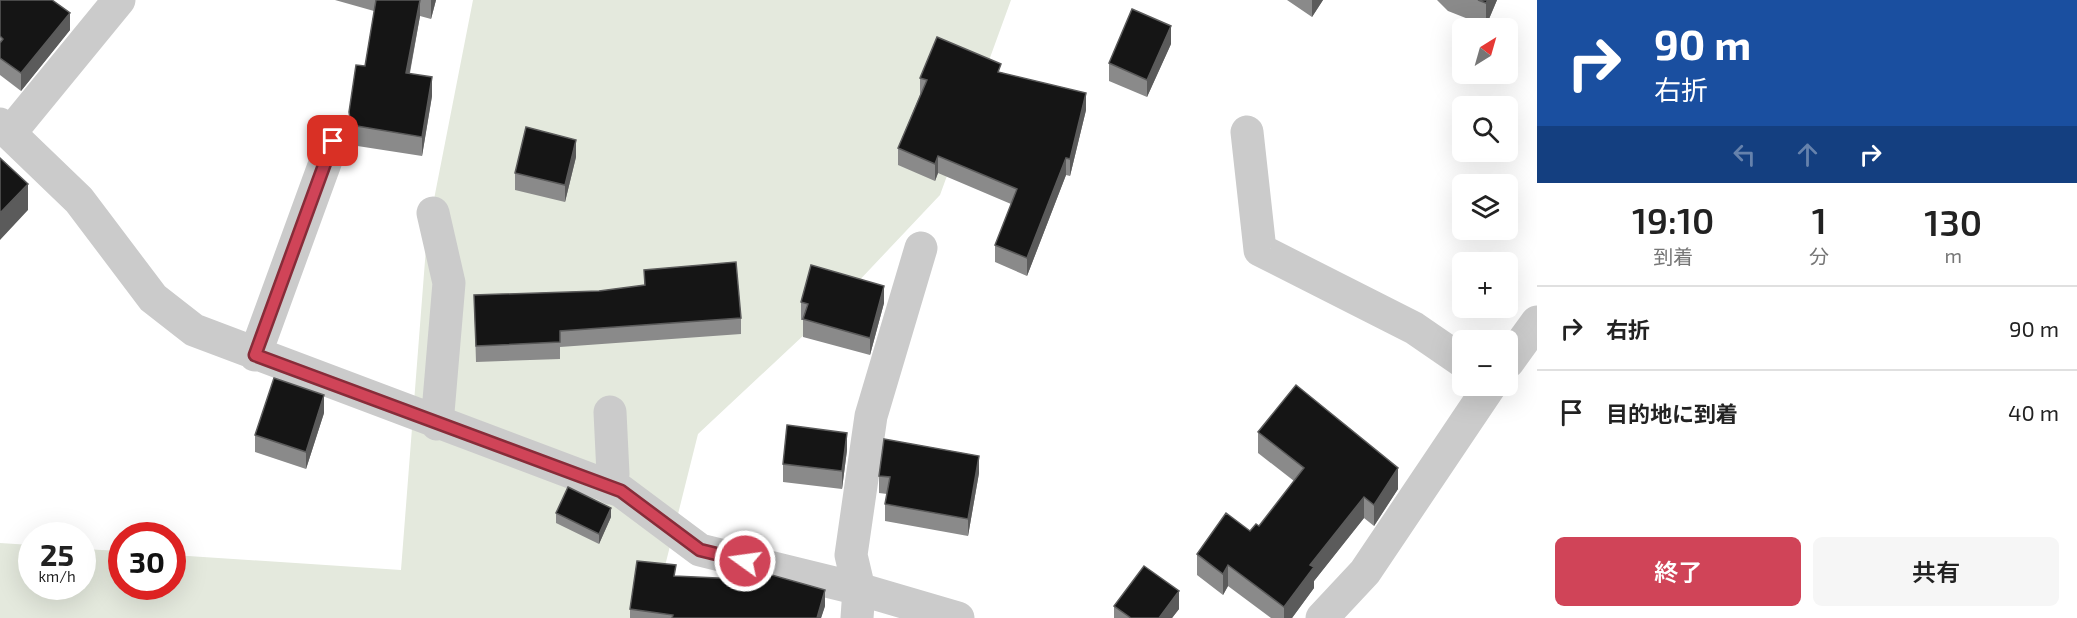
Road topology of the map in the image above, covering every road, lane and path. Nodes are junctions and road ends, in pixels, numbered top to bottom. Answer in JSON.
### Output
{"nodes":[{"id":1,"x":118,"y":0,"type":"edge"},
{"id":2,"x":5,"y":129,"type":"edge"},
{"id":3,"x":1247,"y":132,"type":"dead end"},
{"id":4,"x":333,"y":141,"type":"dead end"},
{"id":5,"x":433,"y":213,"type":"dead end"},
{"id":6,"x":921,"y":248,"type":"dead end"},
{"id":7,"x":1537,"y":322,"type":"edge"},
{"id":8,"x":1518,"y":348,"type":"edge"},
{"id":9,"x":1452,"y":354,"type":"edge"},
{"id":10,"x":255,"y":355,"type":"junction"},
{"id":11,"x":1483,"y":396,"type":"edge"},
{"id":12,"x":610,"y":412,"type":"dead end"},
{"id":13,"x":436,"y":424,"type":"junction"},
{"id":14,"x":610,"y":488,"type":"junction"},
{"id":15,"x":858,"y":603,"type":"edge"},
{"id":16,"x":958,"y":618,"type":"edge"},
{"id":17,"x":1322,"y":618,"type":"edge"}],
"edges":[{"from":1,"to":2,"type":"street"},
{"from":2,"to":10,"type":"street"},
{"from":3,"to":9,"type":"street"},
{"from":4,"to":10,"type":"street"},
{"from":5,"to":13,"type":"street"},
{"from":6,"to":15,"type":"street"},
{"from":7,"to":8,"type":"street"},
{"from":10,"to":13,"type":"street"},
{"from":11,"to":17,"type":"street"},
{"from":12,"to":14,"type":"street"},
{"from":13,"to":14,"type":"street"},
{"from":14,"to":15,"type":"street"},
{"from":15,"to":16,"type":"street"}]}
